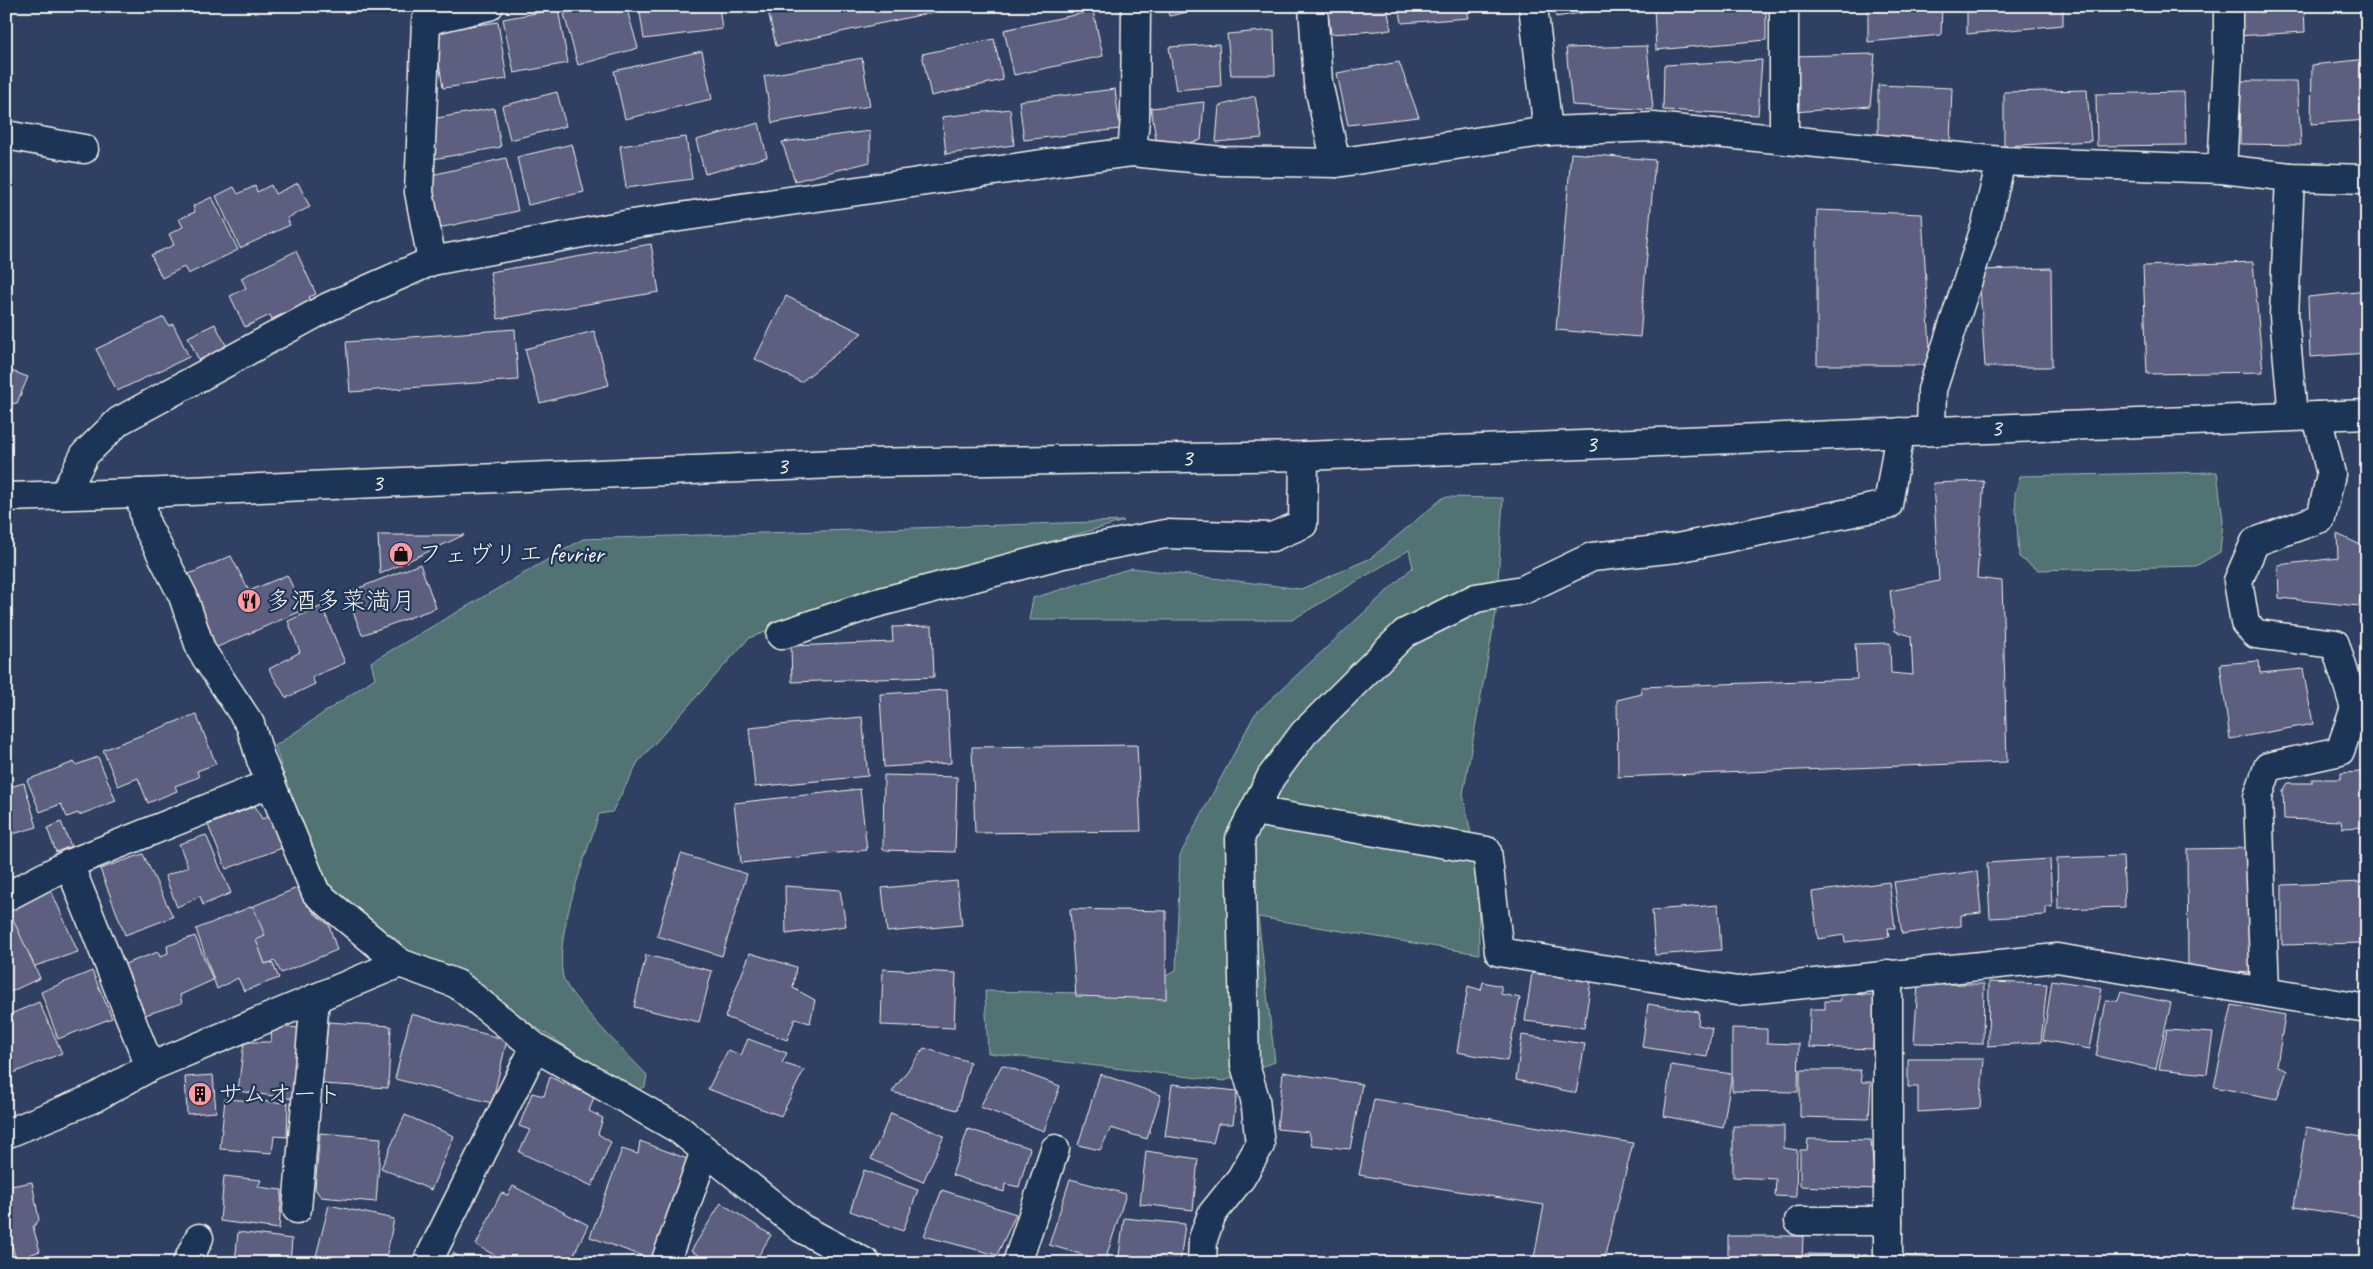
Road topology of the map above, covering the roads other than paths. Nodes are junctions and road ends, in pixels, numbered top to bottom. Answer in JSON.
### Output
{"nodes":[{"id":1,"x":489,"y":6,"type":"edge"},
{"id":2,"x":1136,"y":6,"type":"edge"},
{"id":3,"x":1313,"y":6,"type":"edge"},
{"id":4,"x":1533,"y":6,"type":"edge"},
{"id":5,"x":1784,"y":6,"type":"edge"},
{"id":6,"x":2228,"y":6,"type":"edge"},
{"id":7,"x":1548,"y":131,"type":"junction"},
{"id":8,"x":6,"y":135,"type":"edge"},
{"id":9,"x":1784,"y":139,"type":"junction"},
{"id":10,"x":84,"y":149,"type":"dead end"},
{"id":11,"x":1132,"y":152,"type":"junction"},
{"id":12,"x":2001,"y":161,"type":"junction"},
{"id":13,"x":1336,"y":163,"type":"junction"},
{"id":14,"x":2222,"y":169,"type":"junction"},
{"id":15,"x":2290,"y":176,"type":"junction"},
{"id":16,"x":2367,"y":178,"type":"edge"},
{"id":17,"x":432,"y":261,"type":"junction"},
{"id":18,"x":2367,"y":414,"type":"edge"},
{"id":19,"x":2305,"y":416,"type":"junction"},
{"id":20,"x":1931,"y":430,"type":"junction"},
{"id":21,"x":1900,"y":432,"type":"junction"},
{"id":22,"x":1304,"y":456,"type":"junction"},
{"id":23,"x":140,"y":493,"type":"junction"},
{"id":24,"x":64,"y":495,"type":"junction"},
{"id":25,"x":6,"y":497,"type":"edge"},
{"id":26,"x":781,"y":635,"type":"dead end"},
{"id":27,"x":271,"y":783,"type":"junction"},
{"id":28,"x":1254,"y":811,"type":"junction"},
{"id":29,"x":69,"y":864,"type":"junction"},
{"id":30,"x":6,"y":897,"type":"edge"},
{"id":31,"x":400,"y":963,"type":"junction"},
{"id":32,"x":1888,"y":974,"type":"junction"},
{"id":33,"x":2265,"y":992,"type":"junction"},
{"id":34,"x":315,"y":998,"type":"junction"},
{"id":35,"x":2367,"y":1009,"type":"edge"},
{"id":36,"x":535,"y":1047,"type":"junction"},
{"id":37,"x":150,"y":1066,"type":"junction"},
{"id":38,"x":6,"y":1134,"type":"edge"},
{"id":39,"x":1055,"y":1149,"type":"dead end"},
{"id":40,"x":705,"y":1151,"type":"junction"},
{"id":41,"x":298,"y":1209,"type":"dead end"},
{"id":42,"x":1799,"y":1221,"type":"dead end"},
{"id":43,"x":1888,"y":1221,"type":"junction"},
{"id":44,"x":199,"y":1238,"type":"dead end"},
{"id":45,"x":187,"y":1263,"type":"edge"},
{"id":46,"x":427,"y":1263,"type":"edge"},
{"id":47,"x":665,"y":1263,"type":"edge"},
{"id":48,"x":866,"y":1263,"type":"edge"},
{"id":49,"x":1017,"y":1263,"type":"edge"},
{"id":50,"x":1202,"y":1263,"type":"edge"},
{"id":51,"x":1888,"y":1263,"type":"edge"}],
"edges":[{"from":1,"to":17,"type":"street"},
{"from":2,"to":11,"type":"street"},
{"from":3,"to":13,"type":"street"},
{"from":4,"to":7,"type":"street"},
{"from":5,"to":9,"type":"street"},
{"from":6,"to":14,"type":"street"},
{"from":7,"to":9,"type":"street"},
{"from":7,"to":13,"type":"street"},
{"from":8,"to":10,"type":"street"},
{"from":9,"to":12,"type":"street"},
{"from":11,"to":13,"type":"street"},
{"from":11,"to":17,"type":"street"},
{"from":12,"to":14,"type":"street"},
{"from":12,"to":20,"type":"street"},
{"from":14,"to":15,"type":"street"},
{"from":15,"to":16,"type":"street"},
{"from":15,"to":19,"type":"street"},
{"from":17,"to":24,"type":"street"},
{"from":18,"to":19,"type":"street","name":"3"},
{"from":19,"to":20,"type":"street","name":"3"},
{"from":19,"to":33,"type":"street"},
{"from":20,"to":21,"type":"street","name":"3"},
{"from":21,"to":22,"type":"street","name":"3"},
{"from":21,"to":28,"type":"street"},
{"from":22,"to":23,"type":"street","name":"3"},
{"from":22,"to":26,"type":"street"},
{"from":23,"to":24,"type":"street","name":"3"},
{"from":23,"to":27,"type":"street"},
{"from":24,"to":25,"type":"street","name":"3"},
{"from":27,"to":29,"type":"street"},
{"from":27,"to":31,"type":"street"},
{"from":28,"to":32,"type":"street"},
{"from":28,"to":50,"type":"street"},
{"from":29,"to":30,"type":"street"},
{"from":29,"to":37,"type":"street"},
{"from":31,"to":34,"type":"street"},
{"from":31,"to":36,"type":"street"},
{"from":32,"to":33,"type":"street"},
{"from":32,"to":43,"type":"street"},
{"from":33,"to":35,"type":"street"},
{"from":34,"to":37,"type":"street"},
{"from":34,"to":41,"type":"street"},
{"from":36,"to":40,"type":"street"},
{"from":36,"to":46,"type":"street"},
{"from":37,"to":38,"type":"street"},
{"from":39,"to":49,"type":"street"},
{"from":40,"to":47,"type":"street"},
{"from":40,"to":48,"type":"street"},
{"from":42,"to":43,"type":"street"},
{"from":43,"to":51,"type":"street"},
{"from":44,"to":45,"type":"street"}]}
